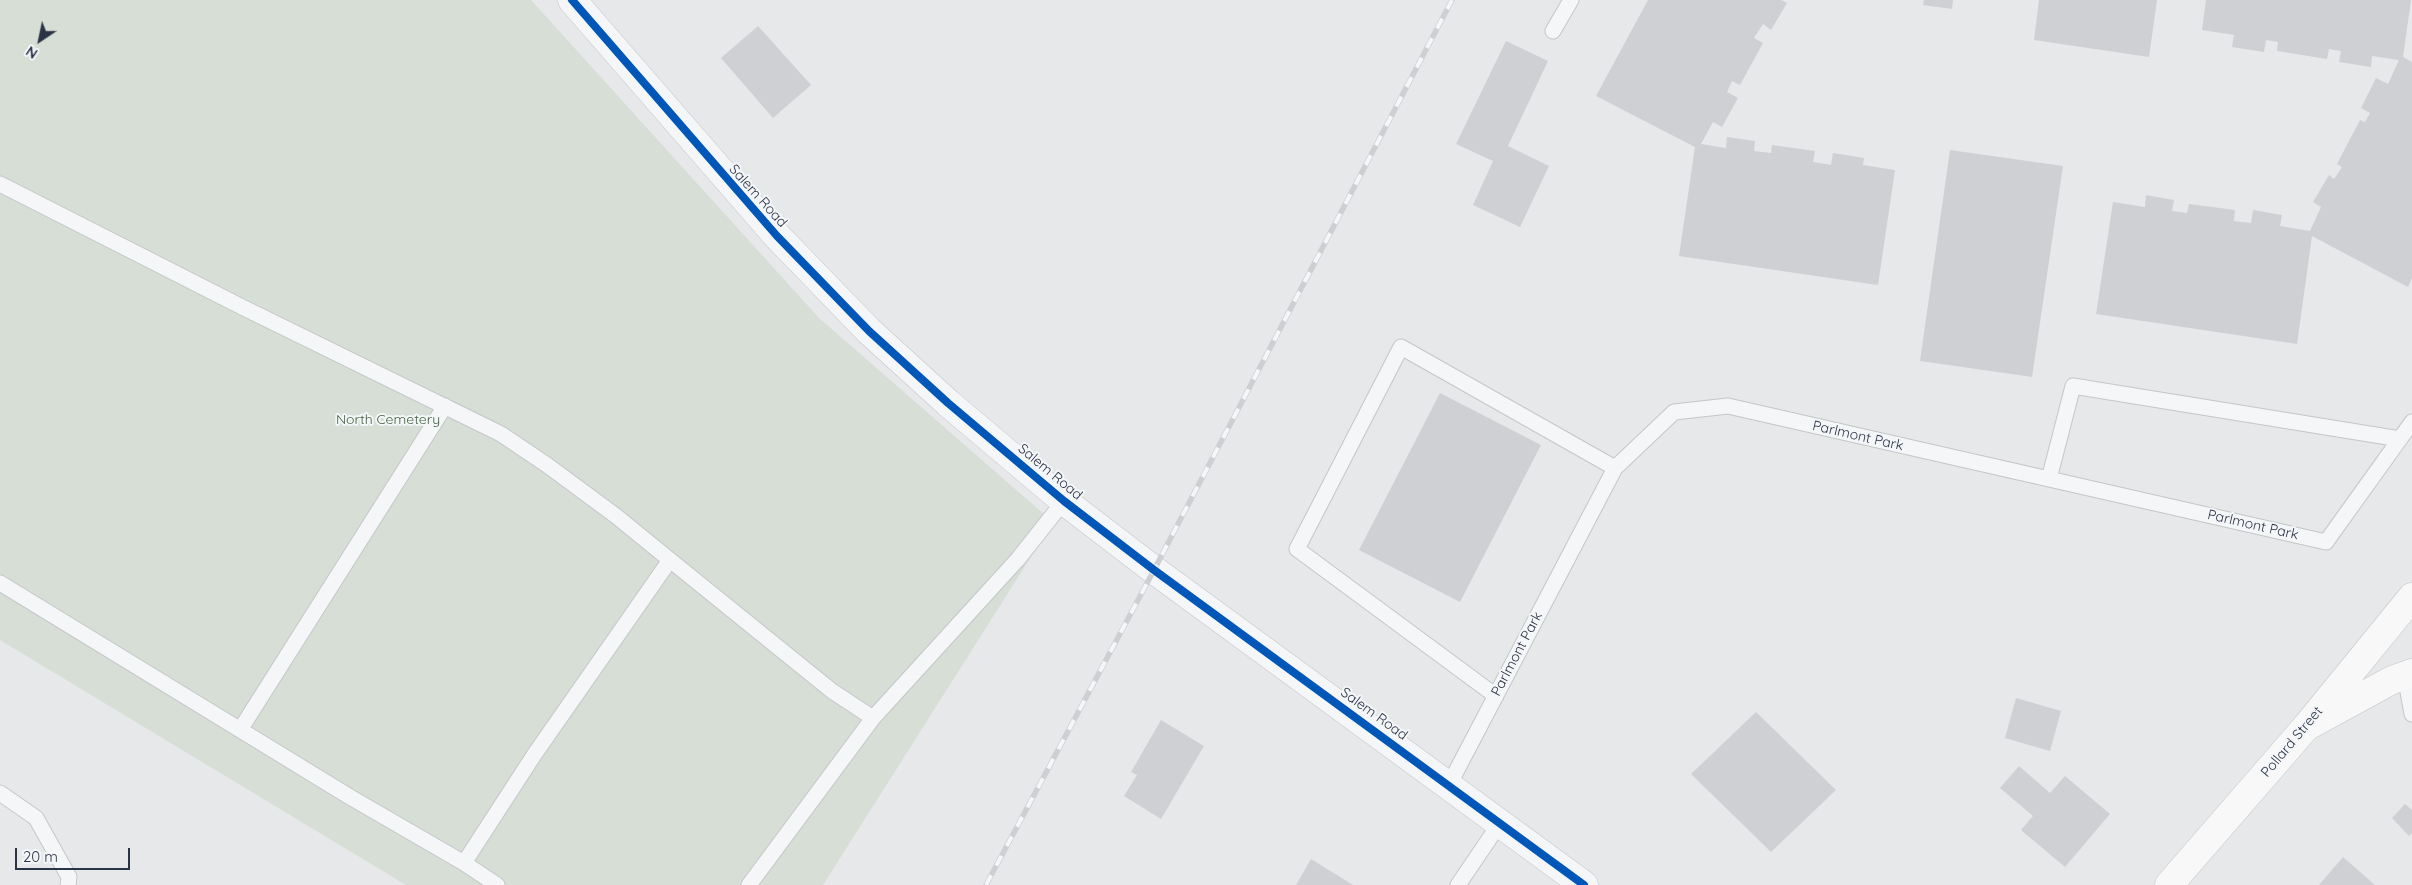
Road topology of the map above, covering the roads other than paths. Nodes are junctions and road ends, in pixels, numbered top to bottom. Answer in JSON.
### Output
{"nodes":[{"id":1,"x":572,"y":0,"type":"edge"},
{"id":2,"x":1571,"y":0,"type":"edge"},
{"id":3,"x":1553,"y":31,"type":"dead end"},
{"id":4,"x":0,"y":184,"type":"edge"},
{"id":5,"x":445,"y":406,"type":"junction"},
{"id":6,"x":2412,"y":422,"type":"edge"},
{"id":7,"x":2400,"y":438,"type":"junction"},
{"id":8,"x":1615,"y":468,"type":"junction"},
{"id":9,"x":2048,"y":479,"type":"junction"},
{"id":10,"x":1064,"y":501,"type":"junction"},
{"id":11,"x":670,"y":560,"type":"junction"},
{"id":12,"x":0,"y":584,"type":"edge"},
{"id":13,"x":2412,"y":597,"type":"edge"},
{"id":14,"x":2408,"y":674,"type":"edge"},
{"id":15,"x":1496,"y":696,"type":"junction"},
{"id":16,"x":2412,"y":714,"type":"edge"},
{"id":17,"x":873,"y":718,"type":"junction"},
{"id":18,"x":2306,"y":727,"type":"junction"},
{"id":19,"x":240,"y":730,"type":"junction"},
{"id":20,"x":1449,"y":785,"type":"junction"},
{"id":21,"x":0,"y":793,"type":"edge"},
{"id":22,"x":1500,"y":823,"type":"junction"},
{"id":23,"x":464,"y":863,"type":"junction"},
{"id":24,"x":68,"y":885,"type":"edge"},
{"id":25,"x":497,"y":885,"type":"edge"},
{"id":26,"x":749,"y":885,"type":"edge"},
{"id":27,"x":1458,"y":885,"type":"edge"},
{"id":28,"x":1584,"y":885,"type":"edge"},
{"id":29,"x":2169,"y":885,"type":"edge"}],
"edges":[{"from":1,"to":10,"type":"street","name":"Salem Road"},
{"from":2,"to":3,"type":"lane"},
{"from":4,"to":5,"type":"lane"},
{"from":5,"to":11,"type":"lane"},
{"from":5,"to":19,"type":"lane"},
{"from":6,"to":7,"type":"lane","name":"Parlmont Park"},
{"from":7,"to":9,"type":"lane","name":"Parlmont Park"},
{"from":7,"to":9,"type":"lane"},
{"from":8,"to":9,"type":"lane","name":"Parlmont Park"},
{"from":8,"to":15,"type":"lane","name":"Parlmont Park"},
{"from":8,"to":15,"type":"lane"},
{"from":10,"to":17,"type":"lane"},
{"from":10,"to":20,"type":"street","name":"Salem Road"},
{"from":11,"to":17,"type":"lane"},
{"from":11,"to":23,"type":"lane"},
{"from":12,"to":19,"type":"lane"},
{"from":13,"to":18,"type":"main road","name":"Pollard Street"},
{"from":14,"to":16,"type":"lane"},
{"from":14,"to":18,"type":"main road"},
{"from":15,"to":20,"type":"lane","name":"Parlmont Park"},
{"from":17,"to":26,"type":"lane"},
{"from":18,"to":29,"type":"main road","name":"Pollard Street"},
{"from":19,"to":23,"type":"lane"},
{"from":20,"to":22,"type":"street","name":"Salem Road"},
{"from":21,"to":24,"type":"lane"},
{"from":22,"to":27,"type":"lane"},
{"from":22,"to":28,"type":"street","name":"Salem Road"},
{"from":23,"to":25,"type":"lane"}]}
